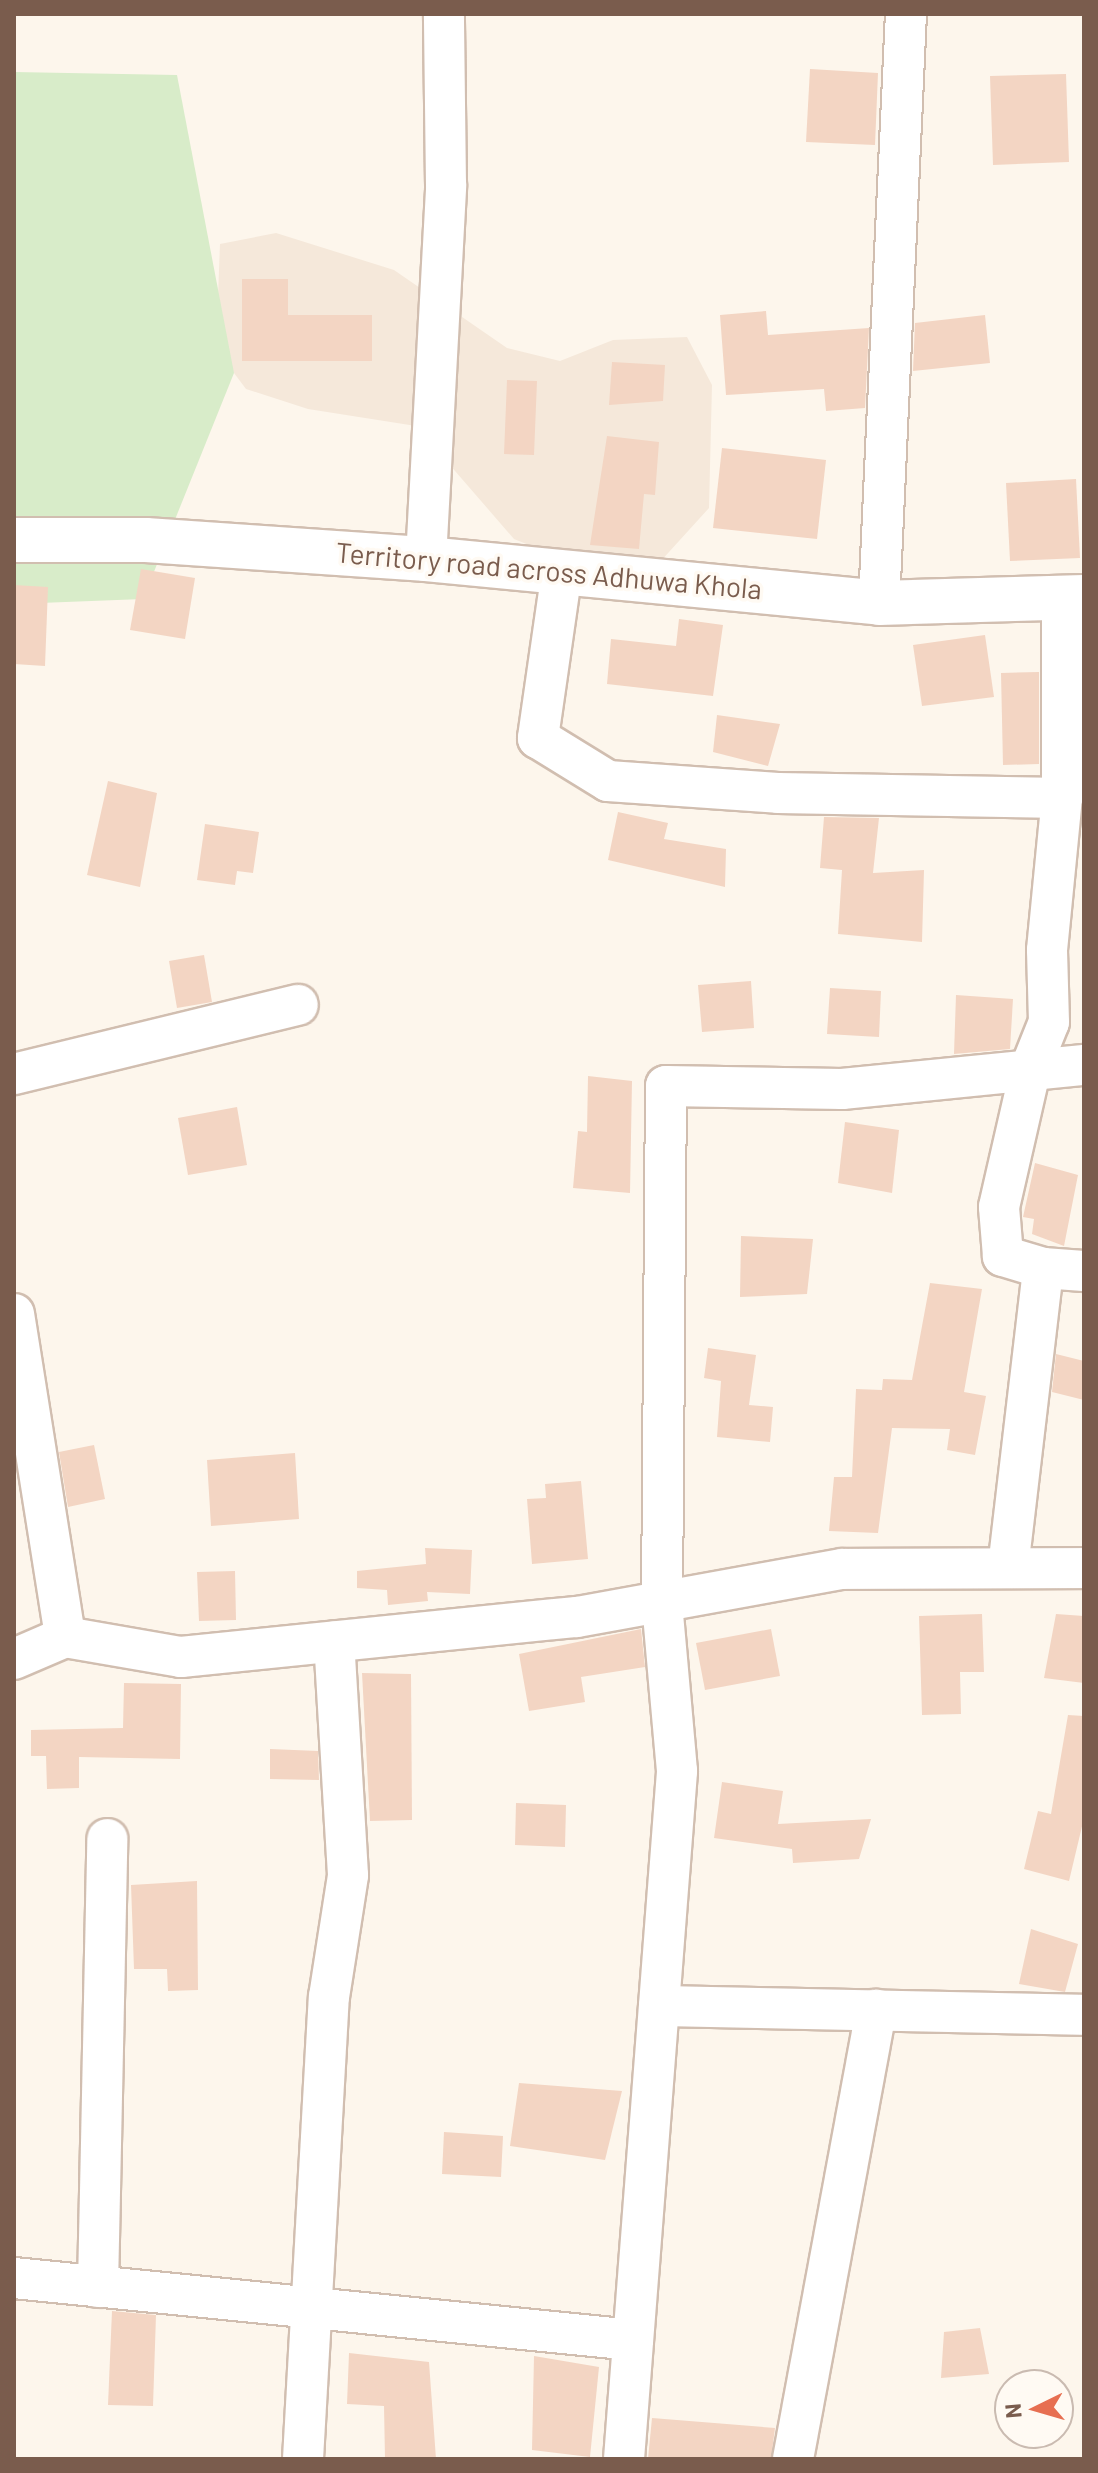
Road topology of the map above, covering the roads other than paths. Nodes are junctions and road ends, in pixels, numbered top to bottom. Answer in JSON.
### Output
{"nodes":[{"id":1,"x":444,"y":14,"type":"edge"},
{"id":2,"x":906,"y":14,"type":"edge"},
{"id":3,"x":14,"y":540,"type":"edge"},
{"id":4,"x":426,"y":559,"type":"junction"},
{"id":5,"x":562,"y":571,"type":"junction"},
{"id":6,"x":1073,"y":597,"type":"edge"},
{"id":7,"x":879,"y":603,"type":"junction"},
{"id":8,"x":1062,"y":798,"type":"junction"},
{"id":9,"x":298,"y":1005,"type":"dead end"},
{"id":10,"x":1084,"y":1065,"type":"edge"},
{"id":11,"x":1031,"y":1067,"type":"junction"},
{"id":12,"x":14,"y":1074,"type":"edge"},
{"id":13,"x":1043,"y":1268,"type":"junction"},
{"id":14,"x":1084,"y":1271,"type":"edge"},
{"id":15,"x":14,"y":1314,"type":"edge"},
{"id":16,"x":1008,"y":1568,"type":"junction"},
{"id":17,"x":1084,"y":1568,"type":"edge"},
{"id":18,"x":662,"y":1602,"type":"junction"},
{"id":19,"x":65,"y":1637,"type":"junction"},
{"id":20,"x":334,"y":1641,"type":"junction"},
{"id":21,"x":14,"y":1659,"type":"edge"},
{"id":22,"x":107,"y":1839,"type":"dead end"},
{"id":23,"x":659,"y":2006,"type":"junction"},
{"id":24,"x":876,"y":2010,"type":"junction"},
{"id":25,"x":1084,"y":2015,"type":"edge"},
{"id":26,"x":14,"y":2278,"type":"edge"},
{"id":27,"x":98,"y":2287,"type":"junction"},
{"id":28,"x":311,"y":2307,"type":"junction"},
{"id":29,"x":633,"y":2340,"type":"junction"},
{"id":30,"x":303,"y":2459,"type":"edge"},
{"id":31,"x":624,"y":2459,"type":"edge"},
{"id":32,"x":793,"y":2459,"type":"edge"}],
"edges":[{"from":1,"to":4,"type":"street"},
{"from":2,"to":7,"type":"street"},
{"from":3,"to":4,"type":"street","name":"Territory road across Adhuwa Khola"},
{"from":4,"to":5,"type":"street","name":"Territory road across Adhuwa Khola"},
{"from":5,"to":7,"type":"street","name":"Territory road across Adhuwa Khola"},
{"from":5,"to":8,"type":"street"},
{"from":6,"to":7,"type":"street","name":"Territory road across Adhuwa Khola"},
{"from":6,"to":8,"type":"street"},
{"from":8,"to":11,"type":"street"},
{"from":9,"to":12,"type":"street"},
{"from":10,"to":11,"type":"street"},
{"from":11,"to":13,"type":"street"},
{"from":11,"to":18,"type":"street"},
{"from":13,"to":14,"type":"street"},
{"from":13,"to":16,"type":"street"},
{"from":15,"to":19,"type":"street"},
{"from":16,"to":17,"type":"street"},
{"from":16,"to":18,"type":"street"},
{"from":18,"to":20,"type":"street"},
{"from":18,"to":23,"type":"street"},
{"from":19,"to":20,"type":"street"},
{"from":19,"to":21,"type":"street"},
{"from":20,"to":28,"type":"street"},
{"from":22,"to":27,"type":"street"},
{"from":23,"to":24,"type":"street"},
{"from":23,"to":29,"type":"street"},
{"from":24,"to":25,"type":"street"},
{"from":24,"to":32,"type":"street"},
{"from":26,"to":27,"type":"street"},
{"from":27,"to":28,"type":"street"},
{"from":28,"to":29,"type":"street"},
{"from":28,"to":30,"type":"street"},
{"from":29,"to":31,"type":"street"}]}
